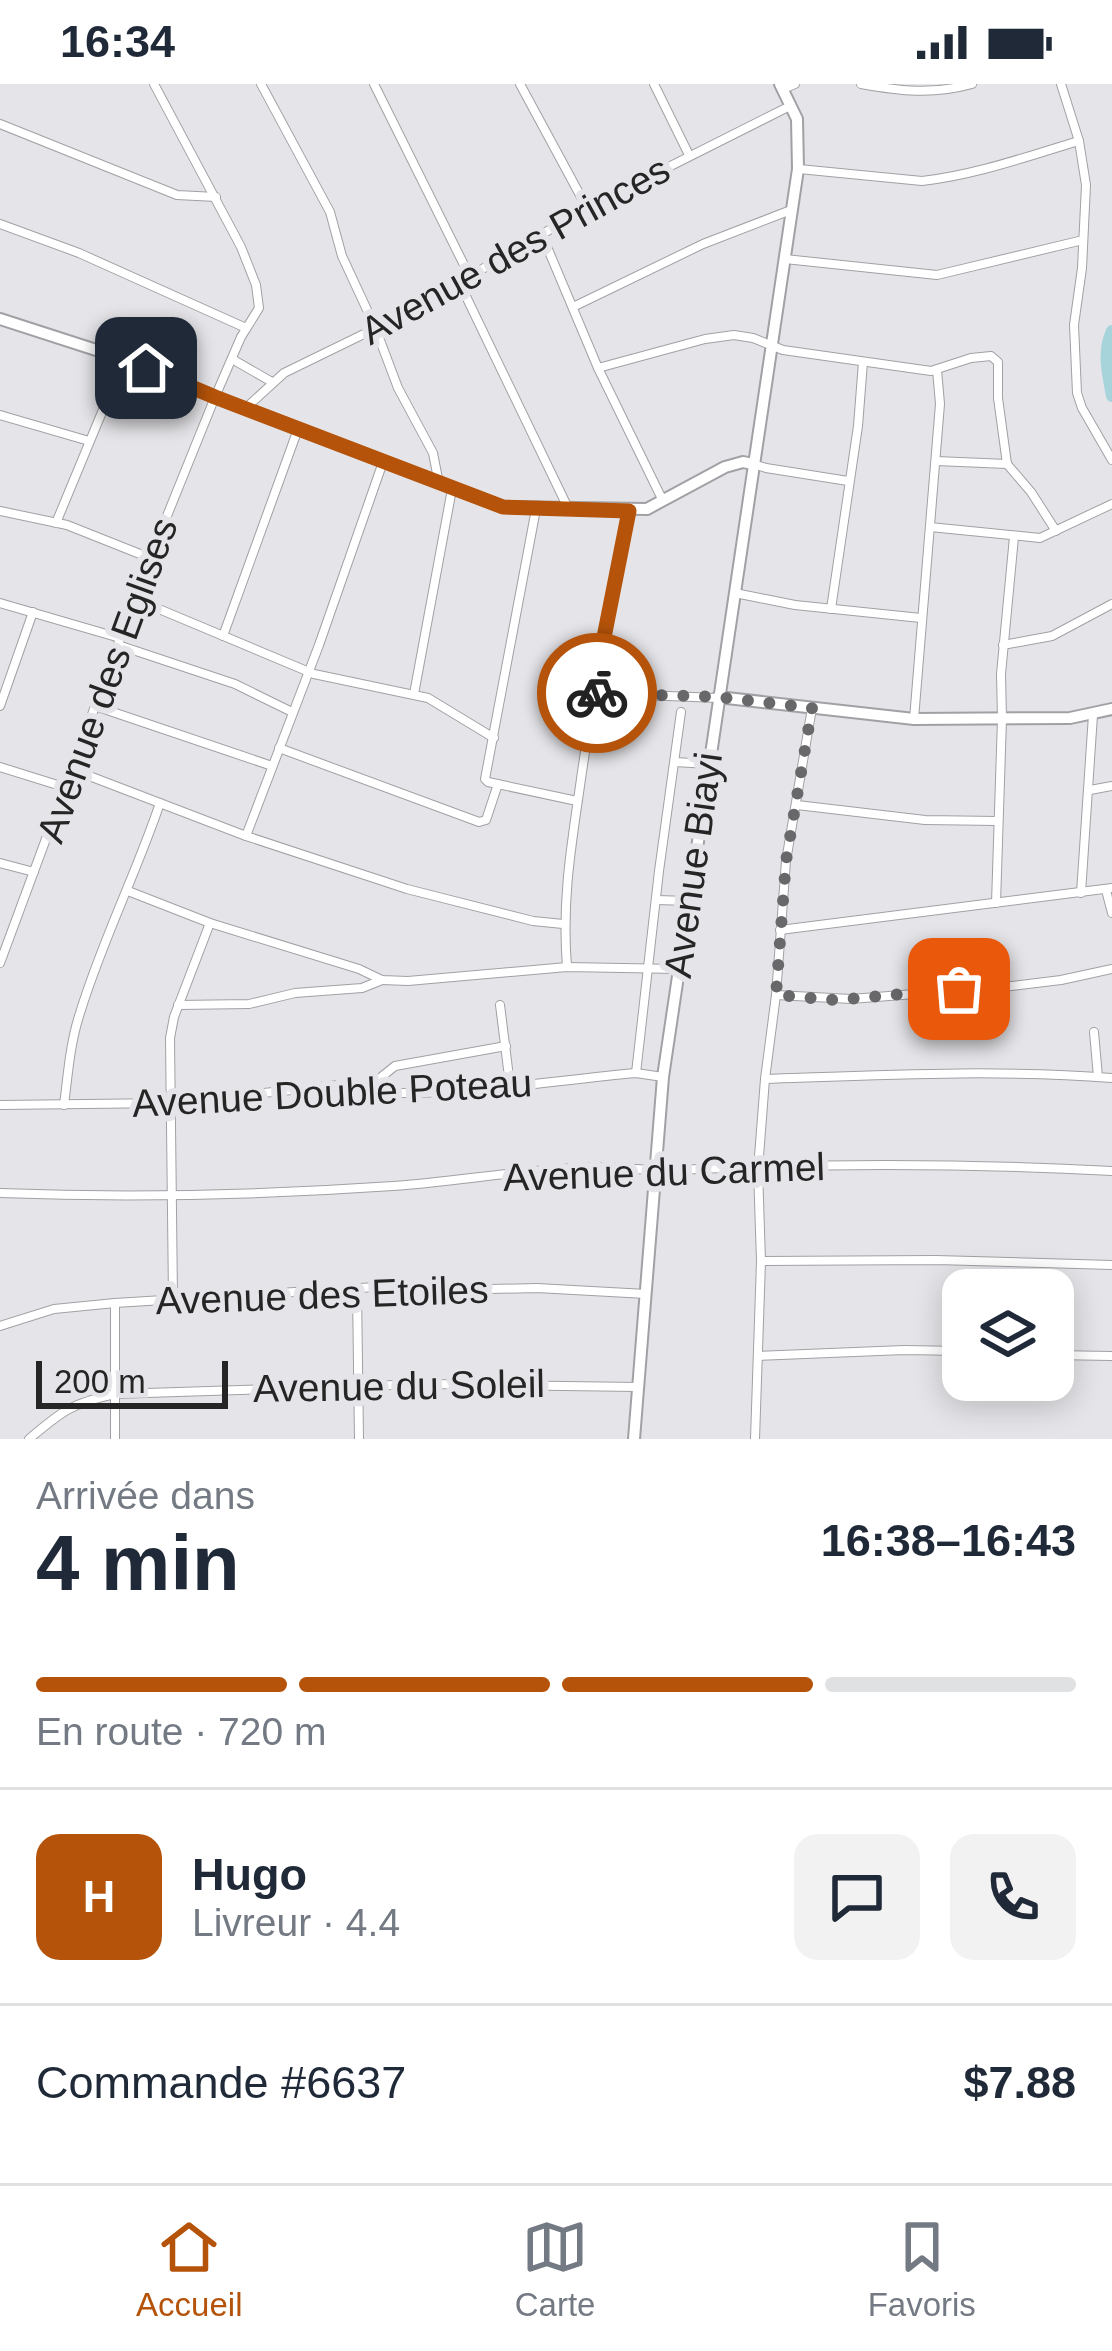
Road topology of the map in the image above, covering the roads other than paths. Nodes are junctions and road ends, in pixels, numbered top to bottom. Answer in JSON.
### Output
{"nodes":[{"id":1,"x":154,"y":84,"type":"edge"},
{"id":2,"x":262,"y":84,"type":"edge"},
{"id":3,"x":374,"y":84,"type":"edge"},
{"id":4,"x":520,"y":84,"type":"edge"},
{"id":5,"x":654,"y":84,"type":"edge"},
{"id":6,"x":861,"y":84,"type":"edge"},
{"id":7,"x":972,"y":84,"type":"edge"},
{"id":8,"x":1061,"y":84,"type":"edge"},
{"id":9,"x":786,"y":86,"type":"edge"},
{"id":10,"x":946,"y":87,"type":"edge"},
{"id":11,"x":904,"y":88,"type":"edge"},
{"id":12,"x":791,"y":105,"type":"junction"},
{"id":13,"x":0,"y":124,"type":"edge"},
{"id":14,"x":1079,"y":141,"type":"junction"},
{"id":15,"x":689,"y":155,"type":"junction"},
{"id":16,"x":798,"y":169,"type":"junction"},
{"id":17,"x":216,"y":197,"type":"junction"},
{"id":18,"x":587,"y":208,"type":"junction"},
{"id":19,"x":793,"y":209,"type":"junction"},
{"id":20,"x":0,"y":224,"type":"edge"},
{"id":21,"x":542,"y":235,"type":"junction"},
{"id":22,"x":1083,"y":240,"type":"junction"},
{"id":23,"x":785,"y":260,"type":"junction"},
{"id":24,"x":470,"y":277,"type":"junction"},
{"id":25,"x":461,"y":286,"type":"junction"},
{"id":26,"x":572,"y":307,"type":"junction"},
{"id":27,"x":0,"y":319,"type":"edge"},
{"id":28,"x":375,"y":327,"type":"junction"},
{"id":29,"x":246,"y":328,"type":"junction"},
{"id":30,"x":773,"y":346,"type":"junction"},
{"id":31,"x":124,"y":359,"type":"junction"},
{"id":32,"x":232,"y":359,"type":"junction"},
{"id":33,"x":863,"y":362,"type":"junction"},
{"id":34,"x":598,"y":368,"type":"junction"},
{"id":35,"x":937,"y":370,"type":"junction"},
{"id":36,"x":272,"y":382,"type":"junction"},
{"id":37,"x":215,"y":397,"type":"junction"},
{"id":38,"x":247,"y":407,"type":"junction"},
{"id":39,"x":0,"y":415,"type":"edge"},
{"id":40,"x":298,"y":428,"type":"junction"},
{"id":41,"x":88,"y":441,"type":"junction"},
{"id":42,"x":1112,"y":460,"type":"edge"},
{"id":43,"x":936,"y":461,"type":"junction"},
{"id":44,"x":383,"y":462,"type":"junction"},
{"id":45,"x":754,"y":464,"type":"junction"},
{"id":46,"x":1007,"y":464,"type":"junction"},
{"id":47,"x":848,"y":481,"type":"junction"},
{"id":48,"x":446,"y":486,"type":"junction"},
{"id":49,"x":663,"y":502,"type":"junction"},
{"id":50,"x":1112,"y":504,"type":"edge"},
{"id":51,"x":568,"y":508,"type":"junction"},
{"id":52,"x":536,"y":509,"type":"junction"},
{"id":53,"x":0,"y":511,"type":"edge"},
{"id":54,"x":629,"y":511,"type":"junction"},
{"id":55,"x":56,"y":523,"type":"junction"},
{"id":56,"x":930,"y":527,"type":"junction"},
{"id":57,"x":1056,"y":531,"type":"junction"},
{"id":58,"x":1014,"y":537,"type":"junction"},
{"id":59,"x":150,"y":558,"type":"junction"},
{"id":60,"x":735,"y":593,"type":"junction"},
{"id":61,"x":134,"y":598,"type":"junction"},
{"id":62,"x":0,"y":603,"type":"edge"},
{"id":63,"x":1112,"y":604,"type":"edge"},
{"id":64,"x":831,"y":609,"type":"junction"},
{"id":65,"x":33,"y":612,"type":"junction"},
{"id":66,"x":921,"y":618,"type":"junction"},
{"id":67,"x":223,"y":636,"type":"junction"},
{"id":68,"x":119,"y":642,"type":"junction"},
{"id":69,"x":1003,"y":645,"type":"junction"},
{"id":70,"x":307,"y":672,"type":"junction"},
{"id":71,"x":593,"y":693,"type":"junction"},
{"id":72,"x":414,"y":694,"type":"junction"},
{"id":73,"x":718,"y":698,"type":"junction"},
{"id":74,"x":0,"y":706,"type":"edge"},
{"id":75,"x":95,"y":706,"type":"junction"},
{"id":76,"x":812,"y":708,"type":"junction"},
{"id":77,"x":1112,"y":709,"type":"edge"},
{"id":78,"x":292,"y":712,"type":"junction"},
{"id":79,"x":682,"y":712,"type":"dead end"},
{"id":80,"x":1094,"y":715,"type":"junction"},
{"id":81,"x":914,"y":719,"type":"junction"},
{"id":82,"x":1002,"y":719,"type":"junction"},
{"id":83,"x":494,"y":738,"type":"junction"},
{"id":84,"x":278,"y":748,"type":"junction"},
{"id":85,"x":675,"y":762,"type":"junction"},
{"id":86,"x":708,"y":764,"type":"junction"},
{"id":87,"x":272,"y":766,"type":"junction"},
{"id":88,"x":0,"y":767,"type":"edge"},
{"id":89,"x":71,"y":769,"type":"junction"},
{"id":90,"x":498,"y":784,"type":"junction"},
{"id":91,"x":1112,"y":786,"type":"edge"},
{"id":92,"x":64,"y":787,"type":"junction"},
{"id":93,"x":1090,"y":790,"type":"junction"},
{"id":94,"x":578,"y":801,"type":"junction"},
{"id":95,"x":160,"y":803,"type":"junction"},
{"id":96,"x":796,"y":805,"type":"junction"},
{"id":97,"x":997,"y":821,"type":"junction"},
{"id":98,"x":247,"y":836,"type":"junction"},
{"id":99,"x":0,"y":862,"type":"edge"},
{"id":100,"x":34,"y":872,"type":"junction"},
{"id":101,"x":1109,"y":889,"type":"edge"},
{"id":102,"x":128,"y":892,"type":"junction"},
{"id":103,"x":1081,"y":893,"type":"junction"},
{"id":104,"x":657,"y":900,"type":"junction"},
{"id":105,"x":688,"y":901,"type":"junction"},
{"id":106,"x":996,"y":903,"type":"junction"},
{"id":107,"x":1112,"y":913,"type":"edge"},
{"id":108,"x":210,"y":922,"type":"junction"},
{"id":109,"x":563,"y":924,"type":"junction"},
{"id":110,"x":780,"y":930,"type":"junction"},
{"id":111,"x":0,"y":963,"type":"edge"},
{"id":112,"x":567,"y":967,"type":"junction"},
{"id":113,"x":650,"y":967,"type":"junction"},
{"id":114,"x":678,"y":969,"type":"junction"},
{"id":115,"x":1112,"y":969,"type":"edge"},
{"id":116,"x":382,"y":980,"type":"junction"},
{"id":117,"x":776,"y":995,"type":"junction"},
{"id":118,"x":178,"y":1005,"type":"junction"},
{"id":119,"x":500,"y":1005,"type":"dead end"},
{"id":120,"x":1094,"y":1032,"type":"dead end"},
{"id":121,"x":506,"y":1046,"type":"junction"},
{"id":122,"x":636,"y":1073,"type":"junction"},
{"id":123,"x":663,"y":1077,"type":"junction"},
{"id":124,"x":1098,"y":1077,"type":"junction"},
{"id":125,"x":1112,"y":1078,"type":"edge"},
{"id":126,"x":765,"y":1079,"type":"junction"},
{"id":127,"x":510,"y":1085,"type":"junction"},
{"id":128,"x":369,"y":1087,"type":"junction"},
{"id":129,"x":169,"y":1103,"type":"junction"},
{"id":130,"x":0,"y":1105,"type":"edge"},
{"id":131,"x":64,"y":1105,"type":"junction"},
{"id":132,"x":758,"y":1169,"type":"junction"},
{"id":133,"x":657,"y":1171,"type":"junction"},
{"id":134,"x":1112,"y":1172,"type":"edge"},
{"id":135,"x":0,"y":1193,"type":"edge"},
{"id":136,"x":171,"y":1196,"type":"junction"},
{"id":137,"x":760,"y":1261,"type":"junction"},
{"id":138,"x":1112,"y":1265,"type":"edge"},
{"id":139,"x":357,"y":1290,"type":"junction"},
{"id":140,"x":646,"y":1294,"type":"junction"},
{"id":141,"x":173,"y":1299,"type":"junction"},
{"id":142,"x":115,"y":1303,"type":"junction"},
{"id":143,"x":0,"y":1326,"type":"edge"},
{"id":144,"x":942,"y":1351,"type":"edge"},
{"id":145,"x":1074,"y":1355,"type":"edge"},
{"id":146,"x":758,"y":1356,"type":"junction"},
{"id":147,"x":1112,"y":1356,"type":"edge"},
{"id":148,"x":359,"y":1385,"type":"junction"},
{"id":149,"x":638,"y":1387,"type":"junction"},
{"id":150,"x":115,"y":1394,"type":"junction"},
{"id":151,"x":29,"y":1439,"type":"edge"},
{"id":152,"x":115,"y":1439,"type":"edge"},
{"id":153,"x":359,"y":1439,"type":"edge"},
{"id":154,"x":634,"y":1439,"type":"edge"},
{"id":155,"x":755,"y":1439,"type":"edge"}],
"edges":[{"from":1,"to":17,"type":"street","name":"Avenue des Eglises"},
{"from":2,"to":28,"type":"street"},
{"from":3,"to":24,"type":"street"},
{"from":4,"to":18,"type":"street"},
{"from":5,"to":15,"type":"street"},
{"from":6,"to":11,"type":"street"},
{"from":7,"to":10,"type":"street"},
{"from":8,"to":14,"type":"street"},
{"from":9,"to":12,"type":"street","name":"Avenue Biayi"},
{"from":10,"to":11,"type":"street"},
{"from":12,"to":15,"type":"street","name":"Avenue des Princes"},
{"from":12,"to":16,"type":"street","name":"Avenue Biayi"},
{"from":13,"to":17,"type":"street"},
{"from":14,"to":16,"type":"street"},
{"from":14,"to":22,"type":"street"},
{"from":15,"to":18,"type":"street","name":"Avenue des Princes"},
{"from":16,"to":19,"type":"street","name":"Avenue Biayi"},
{"from":17,"to":29,"type":"street","name":"Avenue des Eglises"},
{"from":18,"to":21,"type":"street","name":"Avenue des Princes"},
{"from":19,"to":23,"type":"street","name":"Avenue Biayi"},
{"from":19,"to":26,"type":"street"},
{"from":20,"to":29,"type":"street"},
{"from":21,"to":24,"type":"street","name":"Avenue des Princes"},
{"from":21,"to":26,"type":"street"},
{"from":22,"to":23,"type":"street"},
{"from":22,"to":42,"type":"street"},
{"from":23,"to":30,"type":"street","name":"Avenue Biayi"},
{"from":24,"to":25,"type":"street","name":"Avenue des Princes"},
{"from":25,"to":28,"type":"street","name":"Avenue des Princes"},
{"from":25,"to":51,"type":"street"},
{"from":26,"to":34,"type":"street"},
{"from":27,"to":31,"type":"street"},
{"from":28,"to":36,"type":"street","name":"Avenue des Princes"},
{"from":28,"to":48,"type":"street"},
{"from":29,"to":32,"type":"street","name":"Avenue des Eglises"},
{"from":30,"to":33,"type":"street"},
{"from":30,"to":34,"type":"street"},
{"from":30,"to":45,"type":"street","name":"Avenue Biayi"},
{"from":31,"to":37,"type":"street"},
{"from":31,"to":41,"type":"street"},
{"from":32,"to":36,"type":"street"},
{"from":32,"to":37,"type":"street","name":"Avenue des Eglises"},
{"from":33,"to":35,"type":"street"},
{"from":33,"to":47,"type":"street"},
{"from":34,"to":49,"type":"street"},
{"from":35,"to":43,"type":"street"},
{"from":35,"to":46,"type":"street"},
{"from":36,"to":38,"type":"street","name":"Avenue des Princes"},
{"from":37,"to":38,"type":"street"},
{"from":37,"to":59,"type":"street","name":"Avenue des Eglises"},
{"from":38,"to":40,"type":"street"},
{"from":39,"to":41,"type":"street"},
{"from":40,"to":44,"type":"street"},
{"from":40,"to":67,"type":"street"},
{"from":41,"to":55,"type":"street"},
{"from":43,"to":46,"type":"street"},
{"from":43,"to":56,"type":"street"},
{"from":44,"to":48,"type":"street"},
{"from":44,"to":70,"type":"street"},
{"from":45,"to":47,"type":"street"},
{"from":45,"to":49,"type":"street"},
{"from":45,"to":60,"type":"street","name":"Avenue Biayi"},
{"from":46,"to":57,"type":"street"},
{"from":47,"to":64,"type":"street"},
{"from":48,"to":52,"type":"street"},
{"from":48,"to":72,"type":"street"},
{"from":49,"to":54,"type":"street"},
{"from":50,"to":57,"type":"street"},
{"from":51,"to":52,"type":"street"},
{"from":51,"to":54,"type":"street"},
{"from":52,"to":83,"type":"street"},
{"from":53,"to":55,"type":"street"},
{"from":54,"to":71,"type":"street"},
{"from":55,"to":59,"type":"street"},
{"from":56,"to":58,"type":"street"},
{"from":56,"to":66,"type":"street"},
{"from":57,"to":58,"type":"street"},
{"from":58,"to":69,"type":"street"},
{"from":59,"to":61,"type":"street","name":"Avenue des Eglises"},
{"from":60,"to":64,"type":"street"},
{"from":60,"to":73,"type":"street","name":"Avenue Biayi"},
{"from":61,"to":67,"type":"street"},
{"from":61,"to":68,"type":"street","name":"Avenue des Eglises"},
{"from":62,"to":65,"type":"street"},
{"from":63,"to":69,"type":"street"},
{"from":64,"to":66,"type":"street"},
{"from":65,"to":68,"type":"street"},
{"from":65,"to":74,"type":"street"},
{"from":66,"to":81,"type":"street"},
{"from":67,"to":70,"type":"street"},
{"from":68,"to":75,"type":"street","name":"Avenue des Eglises"},
{"from":68,"to":78,"type":"street"},
{"from":69,"to":82,"type":"street"},
{"from":70,"to":72,"type":"street"},
{"from":70,"to":78,"type":"street"},
{"from":71,"to":73,"type":"street"},
{"from":71,"to":94,"type":"street"},
{"from":72,"to":83,"type":"street"},
{"from":73,"to":76,"type":"street"},
{"from":73,"to":86,"type":"street","name":"Avenue Biayi"},
{"from":75,"to":87,"type":"street"},
{"from":75,"to":89,"type":"street","name":"Avenue des Eglises"},
{"from":76,"to":81,"type":"street"},
{"from":76,"to":96,"type":"street"},
{"from":77,"to":80,"type":"street"},
{"from":78,"to":84,"type":"street"},
{"from":79,"to":85,"type":"street"},
{"from":80,"to":82,"type":"street"},
{"from":80,"to":93,"type":"street"},
{"from":81,"to":82,"type":"street"},
{"from":82,"to":97,"type":"street"},
{"from":83,"to":90,"type":"street"},
{"from":84,"to":87,"type":"street"},
{"from":84,"to":90,"type":"street"},
{"from":85,"to":86,"type":"street"},
{"from":85,"to":104,"type":"street"},
{"from":86,"to":105,"type":"street","name":"Avenue Biayi"},
{"from":87,"to":98,"type":"street"},
{"from":88,"to":92,"type":"street"},
{"from":89,"to":92,"type":"street","name":"Avenue des Eglises"},
{"from":89,"to":95,"type":"street"},
{"from":90,"to":94,"type":"street"},
{"from":91,"to":93,"type":"street"},
{"from":92,"to":100,"type":"street","name":"Avenue des Eglises"},
{"from":93,"to":103,"type":"street"},
{"from":94,"to":109,"type":"street"},
{"from":95,"to":98,"type":"street"},
{"from":95,"to":102,"type":"street"},
{"from":96,"to":97,"type":"street"},
{"from":96,"to":110,"type":"street"},
{"from":97,"to":106,"type":"street"},
{"from":98,"to":109,"type":"street"},
{"from":99,"to":100,"type":"street"},
{"from":100,"to":111,"type":"street","name":"Avenue des Eglises"},
{"from":101,"to":103,"type":"street"},
{"from":101,"to":107,"type":"street"},
{"from":102,"to":108,"type":"street"},
{"from":102,"to":131,"type":"street"},
{"from":103,"to":106,"type":"street"},
{"from":104,"to":105,"type":"street"},
{"from":104,"to":113,"type":"street"},
{"from":105,"to":114,"type":"street","name":"Avenue Biayi"},
{"from":106,"to":110,"type":"street"},
{"from":108,"to":116,"type":"street"},
{"from":108,"to":118,"type":"street"},
{"from":109,"to":112,"type":"street"},
{"from":110,"to":117,"type":"street"},
{"from":112,"to":113,"type":"street"},
{"from":112,"to":116,"type":"street"},
{"from":113,"to":114,"type":"street"},
{"from":113,"to":122,"type":"street"},
{"from":114,"to":123,"type":"street","name":"Avenue Biayi"},
{"from":115,"to":117,"type":"street"},
{"from":116,"to":118,"type":"street"},
{"from":117,"to":126,"type":"street"},
{"from":118,"to":129,"type":"street"},
{"from":119,"to":121,"type":"street"},
{"from":120,"to":124,"type":"street"},
{"from":121,"to":127,"type":"street"},
{"from":121,"to":128,"type":"street"},
{"from":122,"to":123,"type":"street","name":"Avenue Double Poteau"},
{"from":122,"to":127,"type":"street","name":"Avenue Double Poteau"},
{"from":123,"to":133,"type":"street","name":"Avenue Biayi"},
{"from":124,"to":125,"type":"street"},
{"from":124,"to":126,"type":"street"},
{"from":126,"to":132,"type":"street"},
{"from":127,"to":128,"type":"street","name":"Avenue Double Poteau"},
{"from":128,"to":129,"type":"street","name":"Avenue Double Poteau"},
{"from":129,"to":131,"type":"street","name":"Avenue Double Poteau"},
{"from":129,"to":136,"type":"street"},
{"from":130,"to":131,"type":"street","name":"Avenue Double Poteau"},
{"from":132,"to":133,"type":"street","name":"Avenue du Carmel"},
{"from":132,"to":134,"type":"street","name":"Avenue du Carmel"},
{"from":132,"to":137,"type":"street"},
{"from":133,"to":136,"type":"street","name":"Avenue du Carmel"},
{"from":133,"to":140,"type":"street","name":"Avenue Biayi"},
{"from":135,"to":136,"type":"street","name":"Avenue du Carmel"},
{"from":136,"to":141,"type":"street"},
{"from":137,"to":138,"type":"street"},
{"from":137,"to":146,"type":"street"},
{"from":139,"to":140,"type":"street","name":"Avenue des Etoiles"},
{"from":139,"to":141,"type":"street","name":"Avenue des Etoiles"},
{"from":139,"to":148,"type":"street"},
{"from":140,"to":149,"type":"street","name":"Avenue Biayi"},
{"from":141,"to":142,"type":"street","name":"Avenue des Etoiles"},
{"from":142,"to":143,"type":"street","name":"Avenue des Etoiles"},
{"from":142,"to":150,"type":"street"},
{"from":144,"to":146,"type":"street"},
{"from":145,"to":147,"type":"street"},
{"from":146,"to":155,"type":"street"},
{"from":148,"to":149,"type":"street","name":"Avenue du Soleil"},
{"from":148,"to":150,"type":"street","name":"Avenue du Soleil"},
{"from":148,"to":153,"type":"street"},
{"from":149,"to":154,"type":"street","name":"Avenue Biayi"},
{"from":150,"to":151,"type":"street","name":"Avenue du Soleil"},
{"from":150,"to":152,"type":"street"}]}
